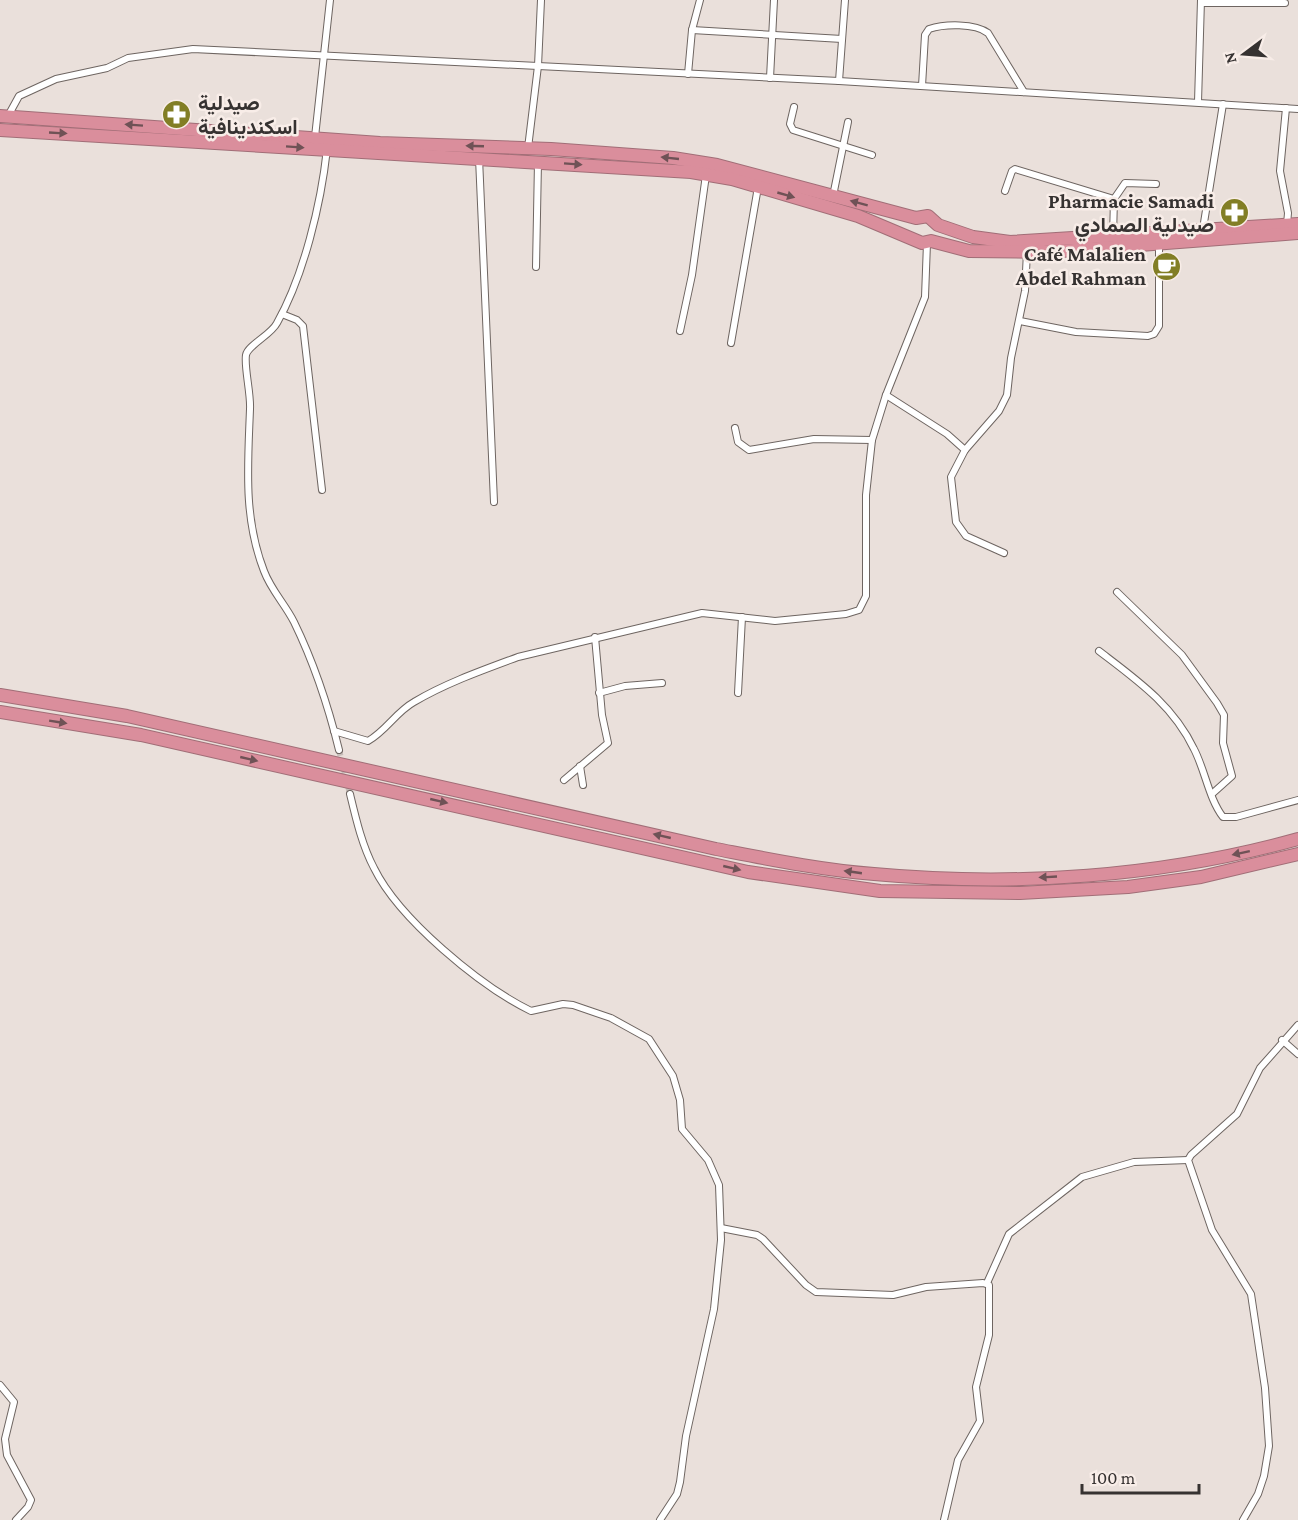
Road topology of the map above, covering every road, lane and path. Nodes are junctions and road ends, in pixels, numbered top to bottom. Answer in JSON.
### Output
{"nodes":[{"id":1,"x":330,"y":0,"type":"edge"},
{"id":2,"x":541,"y":0,"type":"edge"},
{"id":3,"x":700,"y":0,"type":"edge"},
{"id":4,"x":774,"y":0,"type":"edge"},
{"id":5,"x":845,"y":0,"type":"edge"},
{"id":6,"x":1201,"y":2,"type":"edge"},
{"id":7,"x":1248,"y":2,"type":"edge"},
{"id":8,"x":1285,"y":3,"type":"dead end"},
{"id":9,"x":692,"y":30,"type":"junction"},
{"id":10,"x":772,"y":35,"type":"junction"},
{"id":11,"x":842,"y":39,"type":"junction"},
{"id":12,"x":323,"y":55,"type":"junction"},
{"id":13,"x":538,"y":66,"type":"junction"},
{"id":14,"x":687,"y":74,"type":"junction"},
{"id":15,"x":770,"y":78,"type":"junction"},
{"id":16,"x":839,"y":81,"type":"junction"},
{"id":17,"x":922,"y":86,"type":"junction"},
{"id":18,"x":1024,"y":92,"type":"junction"},
{"id":19,"x":1198,"y":102,"type":"junction"},
{"id":20,"x":1223,"y":104,"type":"junction"},
{"id":21,"x":794,"y":106,"type":"dead end"},
{"id":22,"x":1286,"y":108,"type":"junction"},
{"id":23,"x":1298,"y":109,"type":"edge"},
{"id":24,"x":4,"y":116,"type":"edge"},
{"id":25,"x":848,"y":122,"type":"dead end"},
{"id":26,"x":0,"y":129,"type":"edge"},
{"id":27,"x":315,"y":137,"type":"junction"},
{"id":28,"x":843,"y":145,"type":"junction"},
{"id":29,"x":528,"y":148,"type":"junction"},
{"id":30,"x":327,"y":149,"type":"junction"},
{"id":31,"x":872,"y":155,"type":"dead end"},
{"id":32,"x":479,"y":158,"type":"junction"},
{"id":33,"x":538,"y":162,"type":"junction"},
{"id":34,"x":706,"y":174,"type":"junction"},
{"id":35,"x":1156,"y":184,"type":"dead end"},
{"id":36,"x":758,"y":187,"type":"junction"},
{"id":37,"x":1005,"y":191,"type":"dead end"},
{"id":38,"x":833,"y":196,"type":"junction"},
{"id":39,"x":1114,"y":199,"type":"junction"},
{"id":40,"x":916,"y":218,"type":"junction"},
{"id":41,"x":1292,"y":224,"type":"edge"},
{"id":42,"x":938,"y":225,"type":"junction"},
{"id":43,"x":1203,"y":229,"type":"junction"},
{"id":44,"x":1298,"y":233,"type":"edge"},
{"id":45,"x":1113,"y":236,"type":"junction"},
{"id":46,"x":914,"y":238,"type":"junction"},
{"id":47,"x":929,"y":242,"type":"junction"},
{"id":48,"x":1158,"y":243,"type":"junction"},
{"id":49,"x":1027,"y":252,"type":"junction"},
{"id":50,"x":536,"y":267,"type":"dead end"},
{"id":51,"x":282,"y":314,"type":"junction"},
{"id":52,"x":1020,"y":321,"type":"junction"},
{"id":53,"x":680,"y":331,"type":"dead end"},
{"id":54,"x":731,"y":343,"type":"dead end"},
{"id":55,"x":886,"y":395,"type":"junction"},
{"id":56,"x":735,"y":428,"type":"dead end"},
{"id":57,"x":872,"y":440,"type":"junction"},
{"id":58,"x":965,"y":450,"type":"junction"},
{"id":59,"x":322,"y":490,"type":"dead end"},
{"id":60,"x":494,"y":502,"type":"dead end"},
{"id":61,"x":1004,"y":554,"type":"dead end"},
{"id":62,"x":1117,"y":592,"type":"dead end"},
{"id":63,"x":742,"y":617,"type":"junction"},
{"id":64,"x":595,"y":637,"type":"junction"},
{"id":65,"x":1099,"y":651,"type":"dead end"},
{"id":66,"x":663,"y":683,"type":"dead end"},
{"id":67,"x":599,"y":693,"type":"junction"},
{"id":68,"x":738,"y":693,"type":"dead end"},
{"id":69,"x":0,"y":695,"type":"edge"},
{"id":70,"x":0,"y":712,"type":"edge"},
{"id":71,"x":334,"y":731,"type":"junction"},
{"id":72,"x":339,"y":750,"type":"tunnel mouth"},
{"id":73,"x":580,"y":765,"type":"junction"},
{"id":74,"x":564,"y":780,"type":"dead end"},
{"id":75,"x":583,"y":785,"type":"dead end"},
{"id":76,"x":1213,"y":793,"type":"junction"},
{"id":77,"x":350,"y":794,"type":"tunnel mouth"},
{"id":78,"x":1298,"y":800,"type":"edge"},
{"id":79,"x":1298,"y":839,"type":"edge"},
{"id":80,"x":1298,"y":854,"type":"edge"},
{"id":81,"x":1298,"y":1025,"type":"edge"},
{"id":82,"x":1282,"y":1040,"type":"junction"},
{"id":83,"x":1298,"y":1053,"type":"edge"},
{"id":84,"x":1188,"y":1160,"type":"junction"},
{"id":85,"x":721,"y":1228,"type":"junction"},
{"id":86,"x":987,"y":1283,"type":"junction"},
{"id":87,"x":0,"y":1385,"type":"edge"},
{"id":88,"x":16,"y":1520,"type":"edge"},
{"id":89,"x":660,"y":1520,"type":"edge"},
{"id":90,"x":944,"y":1520,"type":"edge"},
{"id":91,"x":1242,"y":1520,"type":"edge"}],
"edges":[{"from":1,"to":12,"type":"street"},
{"from":2,"to":13,"type":"street"},
{"from":3,"to":9,"type":"street"},
{"from":4,"to":10,"type":"street"},
{"from":5,"to":11,"type":"street"},
{"from":6,"to":7,"type":"street"},
{"from":6,"to":19,"type":"street"},
{"from":7,"to":8,"type":"street"},
{"from":9,"to":10,"type":"street"},
{"from":9,"to":14,"type":"street"},
{"from":10,"to":11,"type":"street"},
{"from":10,"to":15,"type":"street"},
{"from":11,"to":16,"type":"street"},
{"from":12,"to":13,"type":"street"},
{"from":12,"to":24,"type":"street"},
{"from":12,"to":27,"type":"street"},
{"from":13,"to":14,"type":"street"},
{"from":13,"to":29,"type":"street"},
{"from":14,"to":15,"type":"street"},
{"from":15,"to":16,"type":"street"},
{"from":16,"to":17,"type":"street"},
{"from":17,"to":18,"type":"street"},
{"from":17,"to":18,"type":"street"},
{"from":18,"to":19,"type":"street"},
{"from":19,"to":20,"type":"street"},
{"from":20,"to":22,"type":"street"},
{"from":20,"to":43,"type":"street"},
{"from":21,"to":28,"type":"street"},
{"from":22,"to":23,"type":"street"},
{"from":22,"to":41,"type":"street"},
{"from":27,"to":24,"type":"highway","one_way":true},
{"from":25,"to":28,"type":"street"},
{"from":26,"to":30,"type":"highway","one_way":true},
{"from":29,"to":27,"type":"highway","one_way":true},
{"from":28,"to":31,"type":"street"},
{"from":28,"to":38,"type":"street"},
{"from":38,"to":29,"type":"highway","one_way":true},
{"from":30,"to":32,"type":"highway"},
{"from":30,"to":51,"type":"street"},
{"from":32,"to":33,"type":"highway"},
{"from":32,"to":60,"type":"street"},
{"from":33,"to":34,"type":"highway","one_way":true},
{"from":33,"to":50,"type":"street"},
{"from":34,"to":36,"type":"highway"},
{"from":34,"to":53,"type":"street"},
{"from":35,"to":39,"type":"street"},
{"from":36,"to":46,"type":"highway","one_way":true},
{"from":36,"to":54,"type":"street"},
{"from":37,"to":39,"type":"street"},
{"from":40,"to":38,"type":"highway","one_way":true},
{"from":39,"to":45,"type":"street"},
{"from":40,"to":42,"type":"highway"},
{"from":40,"to":46,"type":"highway"},
{"from":41,"to":43,"type":"highway"},
{"from":42,"to":45,"type":"highway"},
{"from":42,"to":47,"type":"highway"},
{"from":43,"to":45,"type":"highway"},
{"from":44,"to":48,"type":"highway"},
{"from":46,"to":47,"type":"highway"},
{"from":47,"to":49,"type":"highway"},
{"from":47,"to":55,"type":"street"},
{"from":48,"to":49,"type":"highway"},
{"from":48,"to":52,"type":"street"},
{"from":49,"to":52,"type":"street"},
{"from":51,"to":59,"type":"street"},
{"from":51,"to":71,"type":"street"},
{"from":52,"to":58,"type":"street"},
{"from":55,"to":57,"type":"street"},
{"from":55,"to":58,"type":"street"},
{"from":56,"to":57,"type":"street"},
{"from":57,"to":63,"type":"street"},
{"from":58,"to":61,"type":"street"},
{"from":62,"to":76,"type":"street"},
{"from":63,"to":64,"type":"street"},
{"from":63,"to":68,"type":"street"},
{"from":64,"to":67,"type":"street"},
{"from":64,"to":71,"type":"street"},
{"from":65,"to":76,"type":"street"},
{"from":66,"to":67,"type":"street"},
{"from":67,"to":73,"type":"street"},
{"from":79,"to":69,"type":"highway","one_way":true},
{"from":70,"to":80,"type":"highway","one_way":true},
{"from":71,"to":72,"type":"street"},
{"from":73,"to":74,"type":"street"},
{"from":73,"to":75,"type":"street"},
{"from":76,"to":78,"type":"street"},
{"from":77,"to":85,"type":"street"},
{"from":81,"to":82,"type":"street"},
{"from":82,"to":83,"type":"street"},
{"from":82,"to":84,"type":"street"},
{"from":84,"to":86,"type":"street"},
{"from":84,"to":91,"type":"street"},
{"from":85,"to":86,"type":"street"},
{"from":85,"to":89,"type":"street"},
{"from":86,"to":90,"type":"street"},
{"from":87,"to":88,"type":"street"}]}
